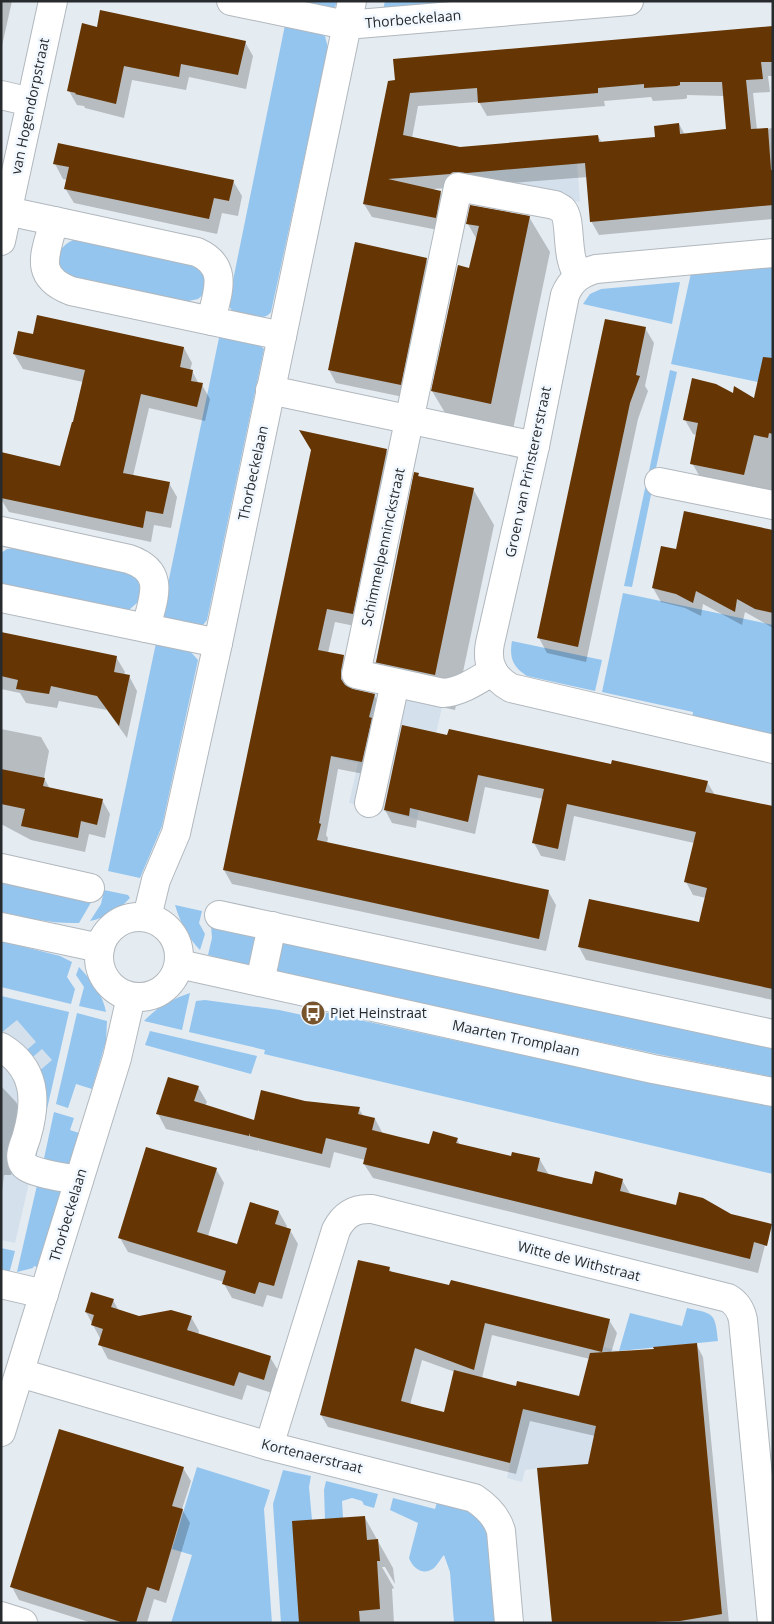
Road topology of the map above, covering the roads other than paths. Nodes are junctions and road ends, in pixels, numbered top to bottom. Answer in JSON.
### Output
{"nodes":[{"id":1,"x":53,"y":1,"type":"edge"},
{"id":2,"x":231,"y":1,"type":"edge"},
{"id":3,"x":629,"y":1,"type":"edge"},
{"id":4,"x":349,"y":13,"type":"edge"},
{"id":5,"x":1,"y":96,"type":"edge"},
{"id":6,"x":31,"y":102,"type":"junction"},
{"id":7,"x":7,"y":211,"type":"junction"},
{"id":8,"x":54,"y":221,"type":"junction"},
{"id":9,"x":1,"y":240,"type":"edge"},
{"id":10,"x":773,"y":253,"type":"edge"},
{"id":11,"x":579,"y":276,"type":"junction"},
{"id":12,"x":211,"y":321,"type":"junction"},
{"id":13,"x":282,"y":336,"type":"junction"},
{"id":14,"x":270,"y":390,"type":"junction"},
{"id":15,"x":409,"y":420,"type":"junction"},
{"id":16,"x":535,"y":446,"type":"junction"},
{"id":17,"x":659,"y":482,"type":"dead end"},
{"id":18,"x":773,"y":506,"type":"edge"},
{"id":19,"x":1,"y":531,"type":"edge"},
{"id":20,"x":1,"y":598,"type":"edge"},
{"id":21,"x":146,"y":628,"type":"junction"},
{"id":22,"x":218,"y":643,"type":"junction"},
{"id":23,"x":493,"y":671,"type":"junction"},
{"id":24,"x":395,"y":683,"type":"junction"},
{"id":25,"x":773,"y":749,"type":"edge"},
{"id":26,"x":369,"y":803,"type":"dead end"},
{"id":27,"x":1,"y":868,"type":"edge"},
{"id":28,"x":90,"y":888,"type":"dead end"},
{"id":29,"x":219,"y":915,"type":"dead end"},
{"id":30,"x":147,"y":917,"type":"junction"},
{"id":31,"x":272,"y":926,"type":"junction"},
{"id":32,"x":1,"y":927,"type":"edge"},
{"id":33,"x":100,"y":948,"type":"junction"},
{"id":34,"x":179,"y":964,"type":"junction"},
{"id":35,"x":260,"y":982,"type":"junction"},
{"id":36,"x":131,"y":997,"type":"junction"},
{"id":37,"x":773,"y":1034,"type":"edge"},
{"id":38,"x":1,"y":1047,"type":"edge"},
{"id":39,"x":773,"y":1092,"type":"edge"},
{"id":40,"x":79,"y":1180,"type":"junction"},
{"id":41,"x":1,"y":1284,"type":"edge"},
{"id":42,"x":44,"y":1294,"type":"junction"},
{"id":43,"x":20,"y":1373,"type":"junction"},
{"id":44,"x":1,"y":1432,"type":"edge"},
{"id":45,"x":269,"y":1446,"type":"junction"},
{"id":46,"x":766,"y":1489,"type":"edge"},
{"id":47,"x":1,"y":1616,"type":"edge"},
{"id":48,"x":23,"y":1623,"type":"edge"},
{"id":49,"x":509,"y":1623,"type":"edge"},
{"id":50,"x":772,"y":1623,"type":"edge"}],
"edges":[{"from":1,"to":6,"type":"street","name":"van Hogendorpstraat"},
{"from":2,"to":4,"type":"street"},
{"from":3,"to":4,"type":"street","name":"Thorbeckelaan"},
{"from":4,"to":13,"type":"street","name":"Thorbeckelaan"},
{"from":5,"to":6,"type":"street"},
{"from":6,"to":7,"type":"street","name":"van Hogendorpstraat"},
{"from":7,"to":8,"type":"street"},
{"from":7,"to":9,"type":"street","name":"van Hogendorpstraat"},
{"from":8,"to":12,"type":"street"},
{"from":8,"to":12,"type":"street"},
{"from":10,"to":11,"type":"street"},
{"from":11,"to":15,"type":"street","name":"Schimmelpenninckstraat"},
{"from":11,"to":16,"type":"street","name":"Groen van Prinstererstraat"},
{"from":12,"to":13,"type":"street"},
{"from":13,"to":14,"type":"street","name":"Thorbeckelaan"},
{"from":14,"to":15,"type":"street"},
{"from":14,"to":22,"type":"street","name":"Thorbeckelaan"},
{"from":15,"to":16,"type":"street"},
{"from":15,"to":24,"type":"street","name":"Schimmelpenninckstraat"},
{"from":16,"to":23,"type":"street","name":"Groen van Prinstererstraat"},
{"from":17,"to":18,"type":"street"},
{"from":19,"to":21,"type":"street"},
{"from":20,"to":21,"type":"street"},
{"from":21,"to":22,"type":"street"},
{"from":22,"to":30,"type":"street","name":"Thorbeckelaan"},
{"from":23,"to":24,"type":"street"},
{"from":23,"to":25,"type":"street"},
{"from":24,"to":26,"type":"street"},
{"from":27,"to":28,"type":"street"},
{"from":29,"to":31,"type":"street"},
{"from":30,"to":33,"type":"street"},
{"from":30,"to":34,"type":"street"},
{"from":31,"to":35,"type":"street"},
{"from":31,"to":37,"type":"street"},
{"from":32,"to":33,"type":"street"},
{"from":33,"to":36,"type":"street"},
{"from":34,"to":35,"type":"street","name":"Maarten Tromplaan"},
{"from":34,"to":36,"type":"street"},
{"from":35,"to":39,"type":"street","name":"Maarten Tromplaan"},
{"from":36,"to":40,"type":"street","name":"Thorbeckelaan"},
{"from":38,"to":40,"type":"street"},
{"from":40,"to":42,"type":"street","name":"Thorbeckelaan"},
{"from":41,"to":42,"type":"street"},
{"from":42,"to":43,"type":"street","name":"Thorbeckelaan"},
{"from":43,"to":44,"type":"street","name":"Thorbeckelaan"},
{"from":43,"to":45,"type":"street","name":"Kortenaerstraat"},
{"from":45,"to":46,"type":"street","name":"Witte de Withstraat"},
{"from":45,"to":49,"type":"street","name":"Kortenaerstraat"},
{"from":46,"to":50,"type":"street","name":"Witte de Withstraat"},
{"from":47,"to":48,"type":"street"}]}
